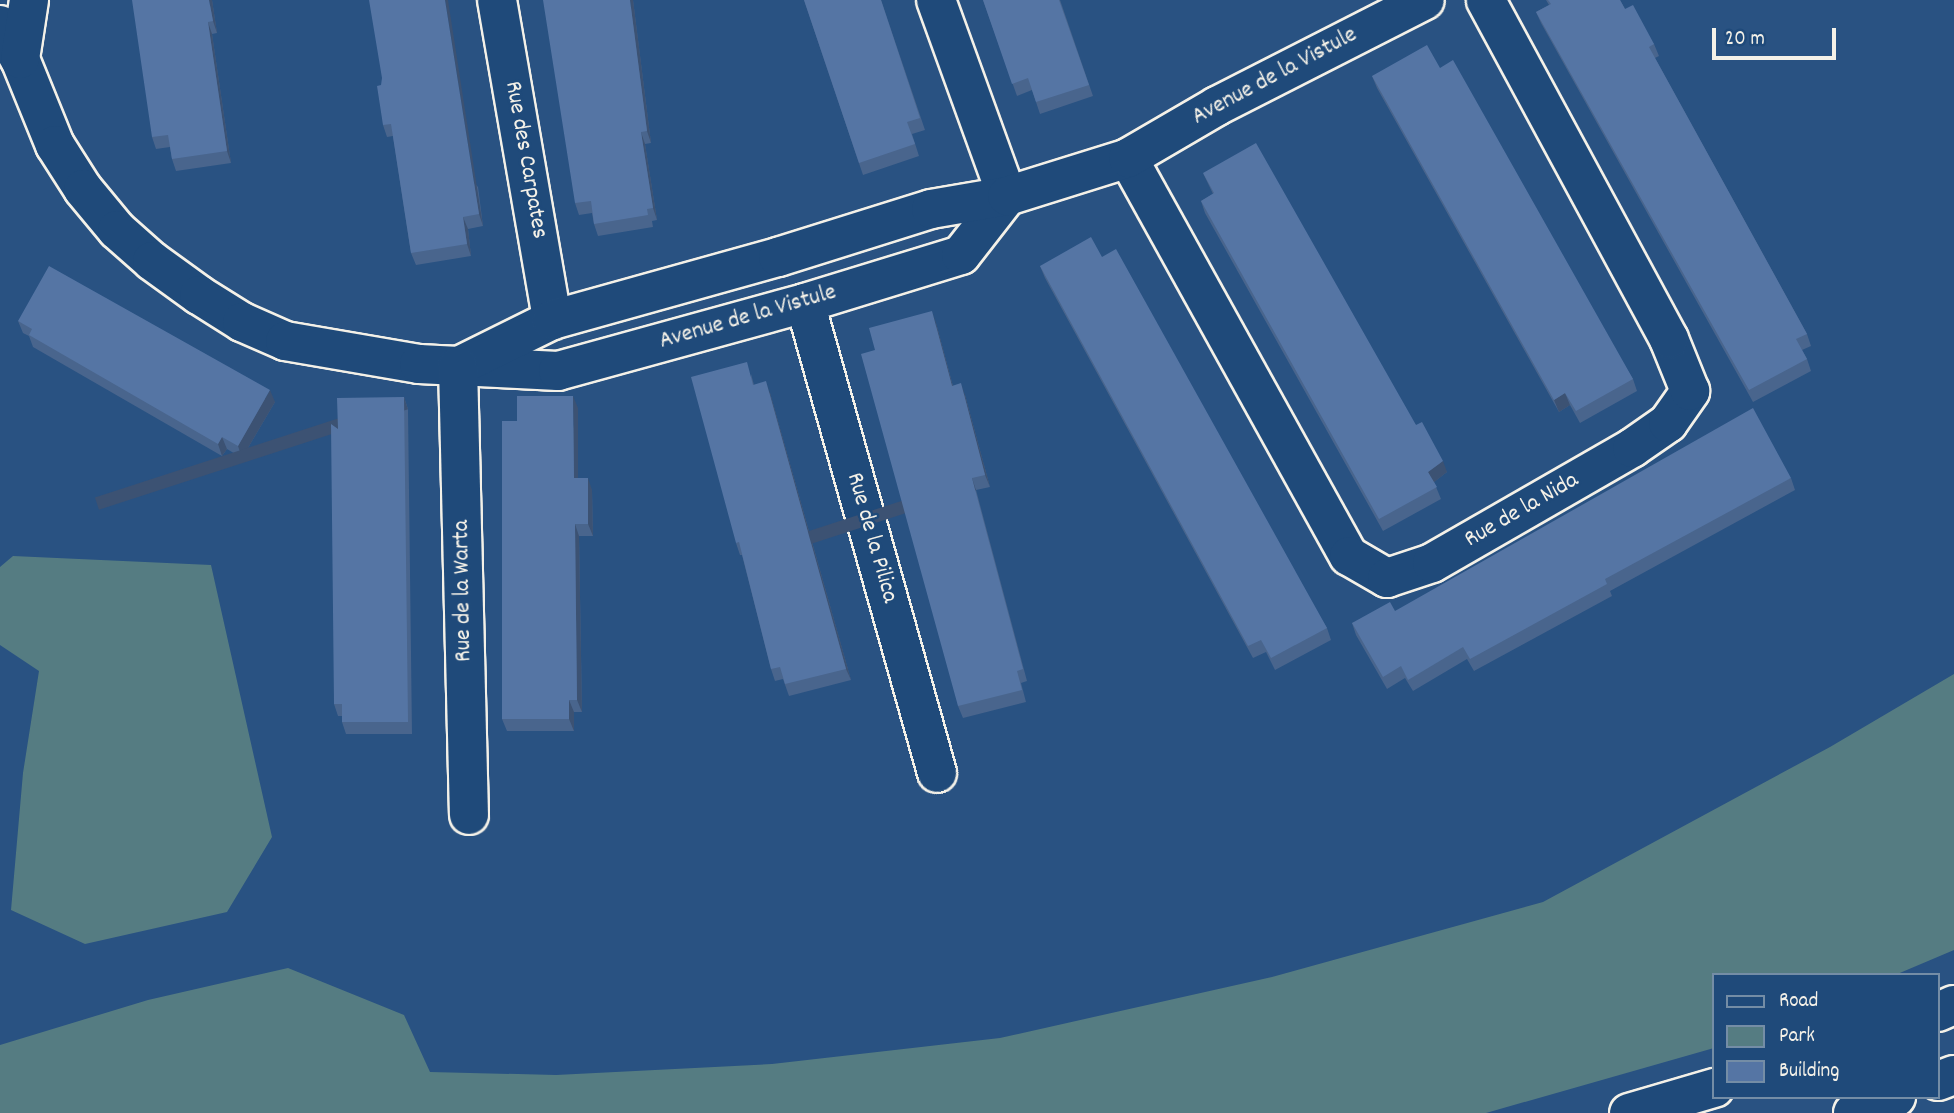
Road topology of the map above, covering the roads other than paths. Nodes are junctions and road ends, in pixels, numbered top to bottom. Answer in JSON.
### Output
{"nodes":[{"id":1,"x":29,"y":0,"type":"edge"},
{"id":2,"x":497,"y":0,"type":"edge"},
{"id":3,"x":936,"y":0,"type":"edge"},
{"id":4,"x":1423,"y":0,"type":"edge"},
{"id":5,"x":1486,"y":0,"type":"edge"},
{"id":6,"x":0,"y":24,"type":"edge"},
{"id":7,"x":20,"y":59,"type":"junction"},
{"id":8,"x":1128,"y":158,"type":"junction"},
{"id":9,"x":1007,"y":196,"type":"junction"},
{"id":10,"x":806,"y":303,"type":"junction"},
{"id":11,"x":552,"y":320,"type":"junction"},
{"id":12,"x":458,"y":366,"type":"junction"},
{"id":13,"x":937,"y":773,"type":"dead end"},
{"id":14,"x":469,"y":815,"type":"dead end"},
{"id":15,"x":1713,"y":1088,"type":"edge"},
{"id":16,"x":1891,"y":1099,"type":"edge"},
{"id":17,"x":1629,"y":1113,"type":"edge"},
{"id":18,"x":1853,"y":1113,"type":"edge"}],
"edges":[{"from":1,"to":7,"type":"main road"},
{"from":2,"to":11,"type":"main road","name":"Rue des Carpates"},
{"from":3,"to":9,"type":"main road"},
{"from":4,"to":8,"type":"main road","name":"Avenue de la Vistule"},
{"from":5,"to":8,"type":"main road","name":"Rue de la Nida"},
{"from":6,"to":7,"type":"main road","name":"Avenue de la Vistule"},
{"from":7,"to":12,"type":"main road","name":"Avenue de la Vistule"},
{"from":8,"to":9,"type":"main road","name":"Avenue de la Vistule"},
{"from":9,"to":10,"type":"main road","name":"Avenue de la Vistule"},
{"from":9,"to":11,"type":"main road","name":"Avenue de la Vistule"},
{"from":10,"to":12,"type":"main road","name":"Avenue de la Vistule"},
{"from":10,"to":13,"type":"main road","name":"Rue de la Pilica"},
{"from":11,"to":12,"type":"main road","name":"Avenue de la Vistule"},
{"from":12,"to":14,"type":"main road","name":"Rue de la Warta"},
{"from":15,"to":17,"type":"main road"},
{"from":16,"to":18,"type":"main road"}]}
